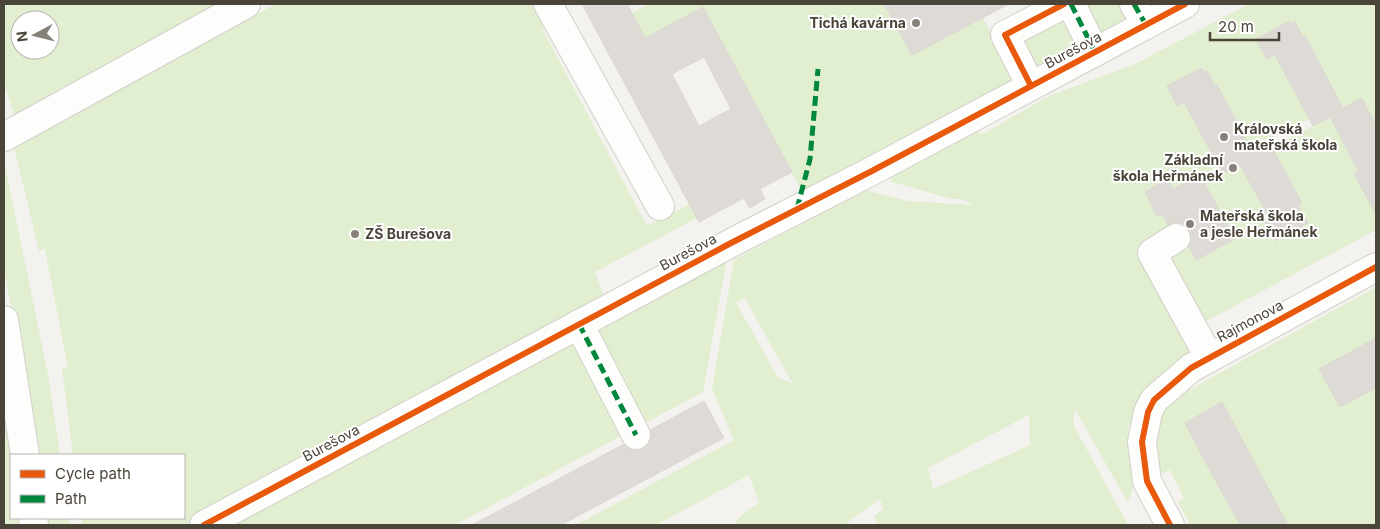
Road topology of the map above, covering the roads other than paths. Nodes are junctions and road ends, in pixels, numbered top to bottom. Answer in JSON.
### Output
{"nodes":[{"id":1,"x":548,"y":4,"type":"edge"},
{"id":2,"x":1064,"y":4,"type":"edge"},
{"id":3,"x":1071,"y":4,"type":"edge"},
{"id":4,"x":1185,"y":4,"type":"edge"},
{"id":5,"x":236,"y":6,"type":"edge"},
{"id":6,"x":1140,"y":14,"type":"edge"},
{"id":7,"x":1095,"y":52,"type":"junction"},
{"id":8,"x":1031,"y":86,"type":"junction"},
{"id":9,"x":4,"y":137,"type":"edge"},
{"id":10,"x":660,"y":206,"type":"dead end"},
{"id":11,"x":1176,"y":238,"type":"dead end"},
{"id":12,"x":1376,"y":267,"type":"edge"},
{"id":13,"x":4,"y":320,"type":"edge"},
{"id":14,"x":579,"y":324,"type":"junction"},
{"id":15,"x":1209,"y":357,"type":"junction"},
{"id":16,"x":636,"y":435,"type":"dead end"},
{"id":17,"x":25,"y":454,"type":"edge"},
{"id":18,"x":204,"y":525,"type":"edge"},
{"id":19,"x":1170,"y":525,"type":"edge"}],
"edges":[{"from":1,"to":10,"type":"street"},
{"from":2,"to":8,"type":"street"},
{"from":3,"to":7,"type":"street"},
{"from":4,"to":6,"type":"street","name":"Burešova"},
{"from":5,"to":9,"type":"street"},
{"from":6,"to":7,"type":"street","name":"Burešova"},
{"from":7,"to":8,"type":"street","name":"Burešova"},
{"from":8,"to":14,"type":"street","name":"Burešova"},
{"from":11,"to":15,"type":"street"},
{"from":12,"to":15,"type":"street","name":"Rajmonova"},
{"from":13,"to":17,"type":"street"},
{"from":14,"to":16,"type":"street"},
{"from":14,"to":18,"type":"street","name":"Burešova"},
{"from":15,"to":19,"type":"street","name":"Rajmonova"}]}
